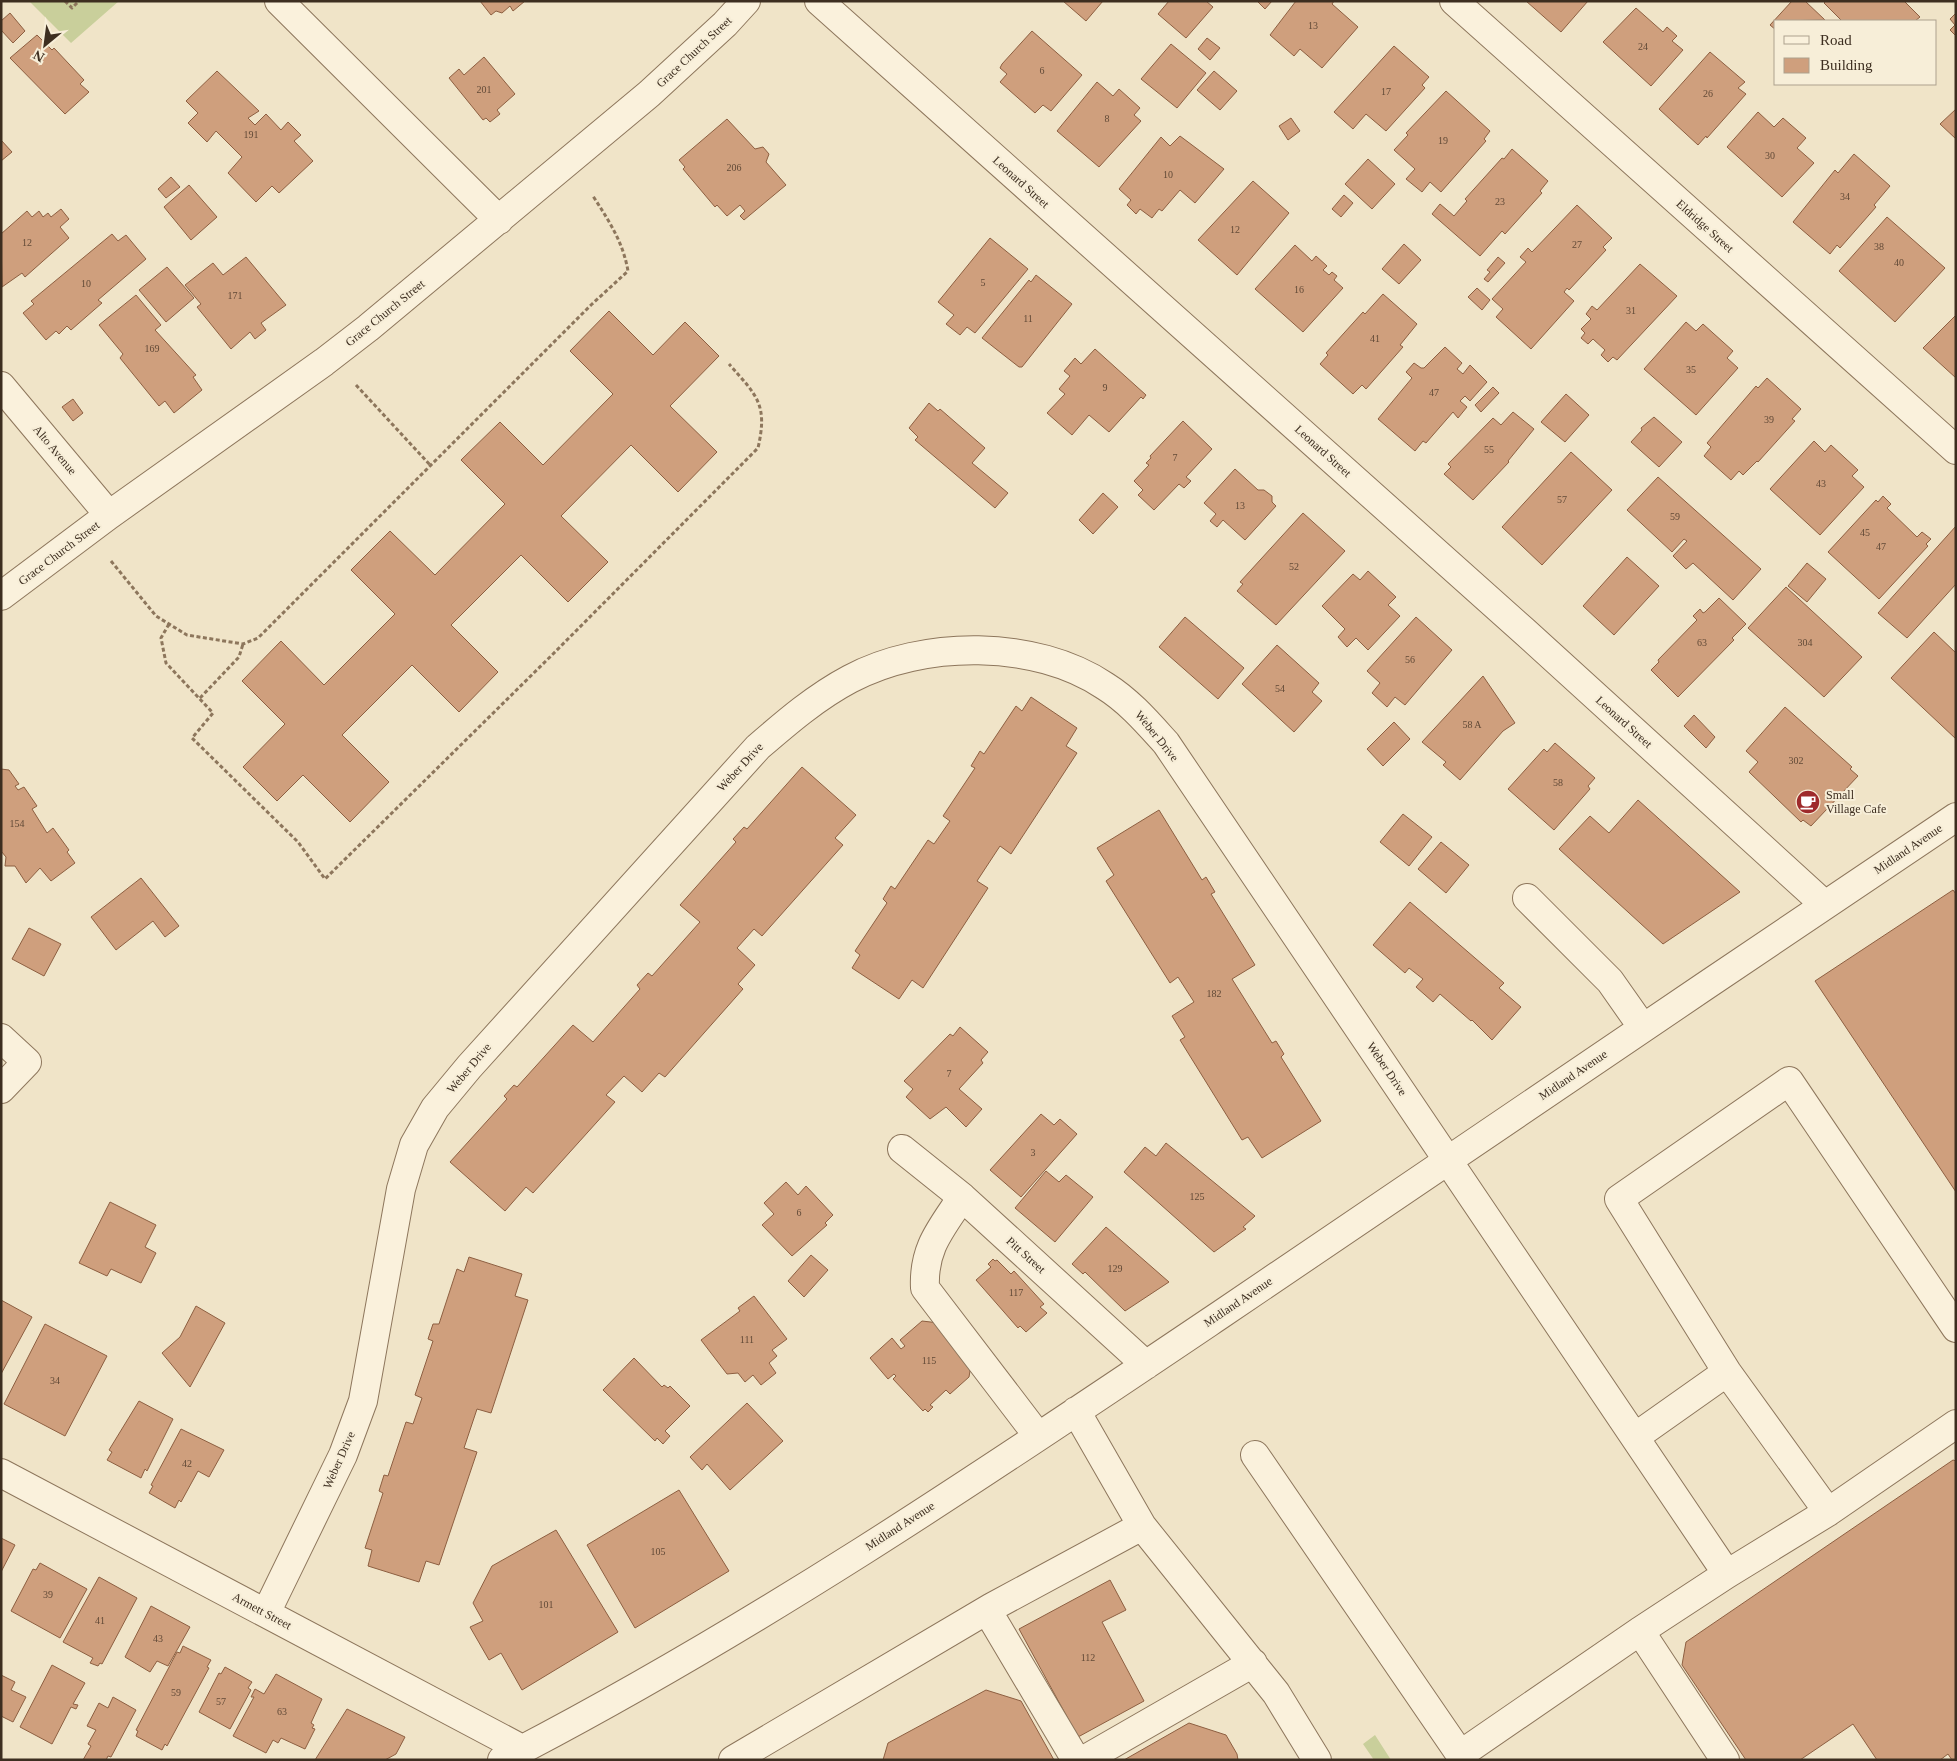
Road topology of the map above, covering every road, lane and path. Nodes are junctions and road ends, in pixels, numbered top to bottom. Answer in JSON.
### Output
{"nodes":[{"id":1,"x":65,"y":1,"type":"edge"},
{"id":2,"x":79,"y":1,"type":"edge"},
{"id":3,"x":279,"y":1,"type":"edge"},
{"id":4,"x":746,"y":1,"type":"edge"},
{"id":5,"x":819,"y":1,"type":"edge"},
{"id":6,"x":1454,"y":1,"type":"edge"},
{"id":7,"x":593,"y":196,"type":"dead end"},
{"id":8,"x":499,"y":220,"type":"junction"},
{"id":9,"x":729,"y":364,"type":"dead end"},
{"id":10,"x":356,"y":385,"type":"dead end"},
{"id":11,"x":1,"y":386,"type":"edge"},
{"id":12,"x":1956,"y":450,"type":"edge"},
{"id":13,"x":431,"y":466,"type":"junction"},
{"id":14,"x":109,"y":514,"type":"junction"},
{"id":15,"x":111,"y":562,"type":"dead end"},
{"id":16,"x":1,"y":596,"type":"edge"},
{"id":17,"x":169,"y":624,"type":"junction"},
{"id":18,"x":243,"y":644,"type":"junction"},
{"id":19,"x":200,"y":698,"type":"junction"},
{"id":20,"x":1956,"y":817,"type":"edge"},
{"id":21,"x":1527,"y":898,"type":"dead end"},
{"id":22,"x":1824,"y":905,"type":"junction"},
{"id":23,"x":1643,"y":1028,"type":"junction"},
{"id":24,"x":1,"y":1038,"type":"edge"},
{"id":25,"x":1,"y":1089,"type":"edge"},
{"id":26,"x":902,"y":1149,"type":"dead end"},
{"id":27,"x":1448,"y":1160,"type":"junction"},
{"id":28,"x":962,"y":1197,"type":"junction"},
{"id":29,"x":1956,"y":1328,"type":"edge"},
{"id":30,"x":1146,"y":1365,"type":"junction"},
{"id":31,"x":1727,"y":1372,"type":"junction"},
{"id":32,"x":1076,"y":1411,"type":"junction"},
{"id":33,"x":1956,"y":1424,"type":"edge"},
{"id":34,"x":1038,"y":1436,"type":"junction"},
{"id":35,"x":1635,"y":1437,"type":"junction"},
{"id":36,"x":1255,"y":1454,"type":"dead end"},
{"id":37,"x":1,"y":1473,"type":"edge"},
{"id":38,"x":1828,"y":1512,"type":"junction"},
{"id":39,"x":1142,"y":1526,"type":"junction"},
{"id":40,"x":1727,"y":1574,"type":"junction"},
{"id":41,"x":987,"y":1610,"type":"junction"},
{"id":42,"x":266,"y":1613,"type":"junction"},
{"id":43,"x":1640,"y":1631,"type":"junction"},
{"id":44,"x":1253,"y":1663,"type":"junction"},
{"id":45,"x":512,"y":1755,"type":"edge"},
{"id":46,"x":1463,"y":1757,"type":"edge"},
{"id":47,"x":733,"y":1760,"type":"edge"},
{"id":48,"x":1076,"y":1760,"type":"edge"},
{"id":49,"x":1084,"y":1760,"type":"edge"},
{"id":50,"x":1317,"y":1760,"type":"edge"},
{"id":51,"x":1725,"y":1760,"type":"edge"}],
"edges":[{"from":1,"to":2,"type":"path"},
{"from":3,"to":8,"type":"street"},
{"from":4,"to":8,"type":"street","name":"Grace Church Street"},
{"from":5,"to":22,"type":"street","name":"Leonard Street"},
{"from":6,"to":12,"type":"street","name":"Eldridge Street"},
{"from":7,"to":13,"type":"path"},
{"from":8,"to":14,"type":"street","name":"Grace Church Street"},
{"from":9,"to":19,"type":"path"},
{"from":10,"to":13,"type":"path"},
{"from":11,"to":14,"type":"street","name":"Alto Avenue"},
{"from":13,"to":18,"type":"path"},
{"from":14,"to":16,"type":"street","name":"Grace Church Street"},
{"from":15,"to":17,"type":"path"},
{"from":17,"to":18,"type":"path"},
{"from":17,"to":19,"type":"path"},
{"from":18,"to":19,"type":"path"},
{"from":20,"to":22,"type":"street","name":"Midland Avenue"},
{"from":21,"to":23,"type":"street"},
{"from":22,"to":23,"type":"street","name":"Midland Avenue"},
{"from":23,"to":27,"type":"street","name":"Midland Avenue"},
{"from":24,"to":25,"type":"street"},
{"from":26,"to":28,"type":"street","name":"Pitt Street"},
{"from":27,"to":30,"type":"street","name":"Midland Avenue"},
{"from":27,"to":35,"type":"street","name":"Weber Drive"},
{"from":27,"to":42,"type":"street","name":"Weber Drive"},
{"from":28,"to":30,"type":"street","name":"Pitt Street"},
{"from":28,"to":34,"type":"street"},
{"from":29,"to":31,"type":"street"},
{"from":30,"to":32,"type":"street","name":"Midland Avenue"},
{"from":31,"to":35,"type":"street"},
{"from":31,"to":38,"type":"street"},
{"from":32,"to":34,"type":"street","name":"Midland Avenue"},
{"from":32,"to":39,"type":"street"},
{"from":33,"to":38,"type":"street"},
{"from":34,"to":45,"type":"street","name":"Midland Avenue"},
{"from":35,"to":40,"type":"street","name":"Weber Drive"},
{"from":36,"to":46,"type":"street"},
{"from":37,"to":42,"type":"street","name":"Armett Street"},
{"from":38,"to":40,"type":"street"},
{"from":39,"to":41,"type":"street"},
{"from":39,"to":44,"type":"street"},
{"from":40,"to":43,"type":"street"},
{"from":41,"to":47,"type":"street"},
{"from":41,"to":48,"type":"street"},
{"from":42,"to":45,"type":"street","name":"Armett Street"},
{"from":43,"to":46,"type":"street"},
{"from":43,"to":51,"type":"street"},
{"from":44,"to":49,"type":"street"},
{"from":44,"to":50,"type":"street"}]}
